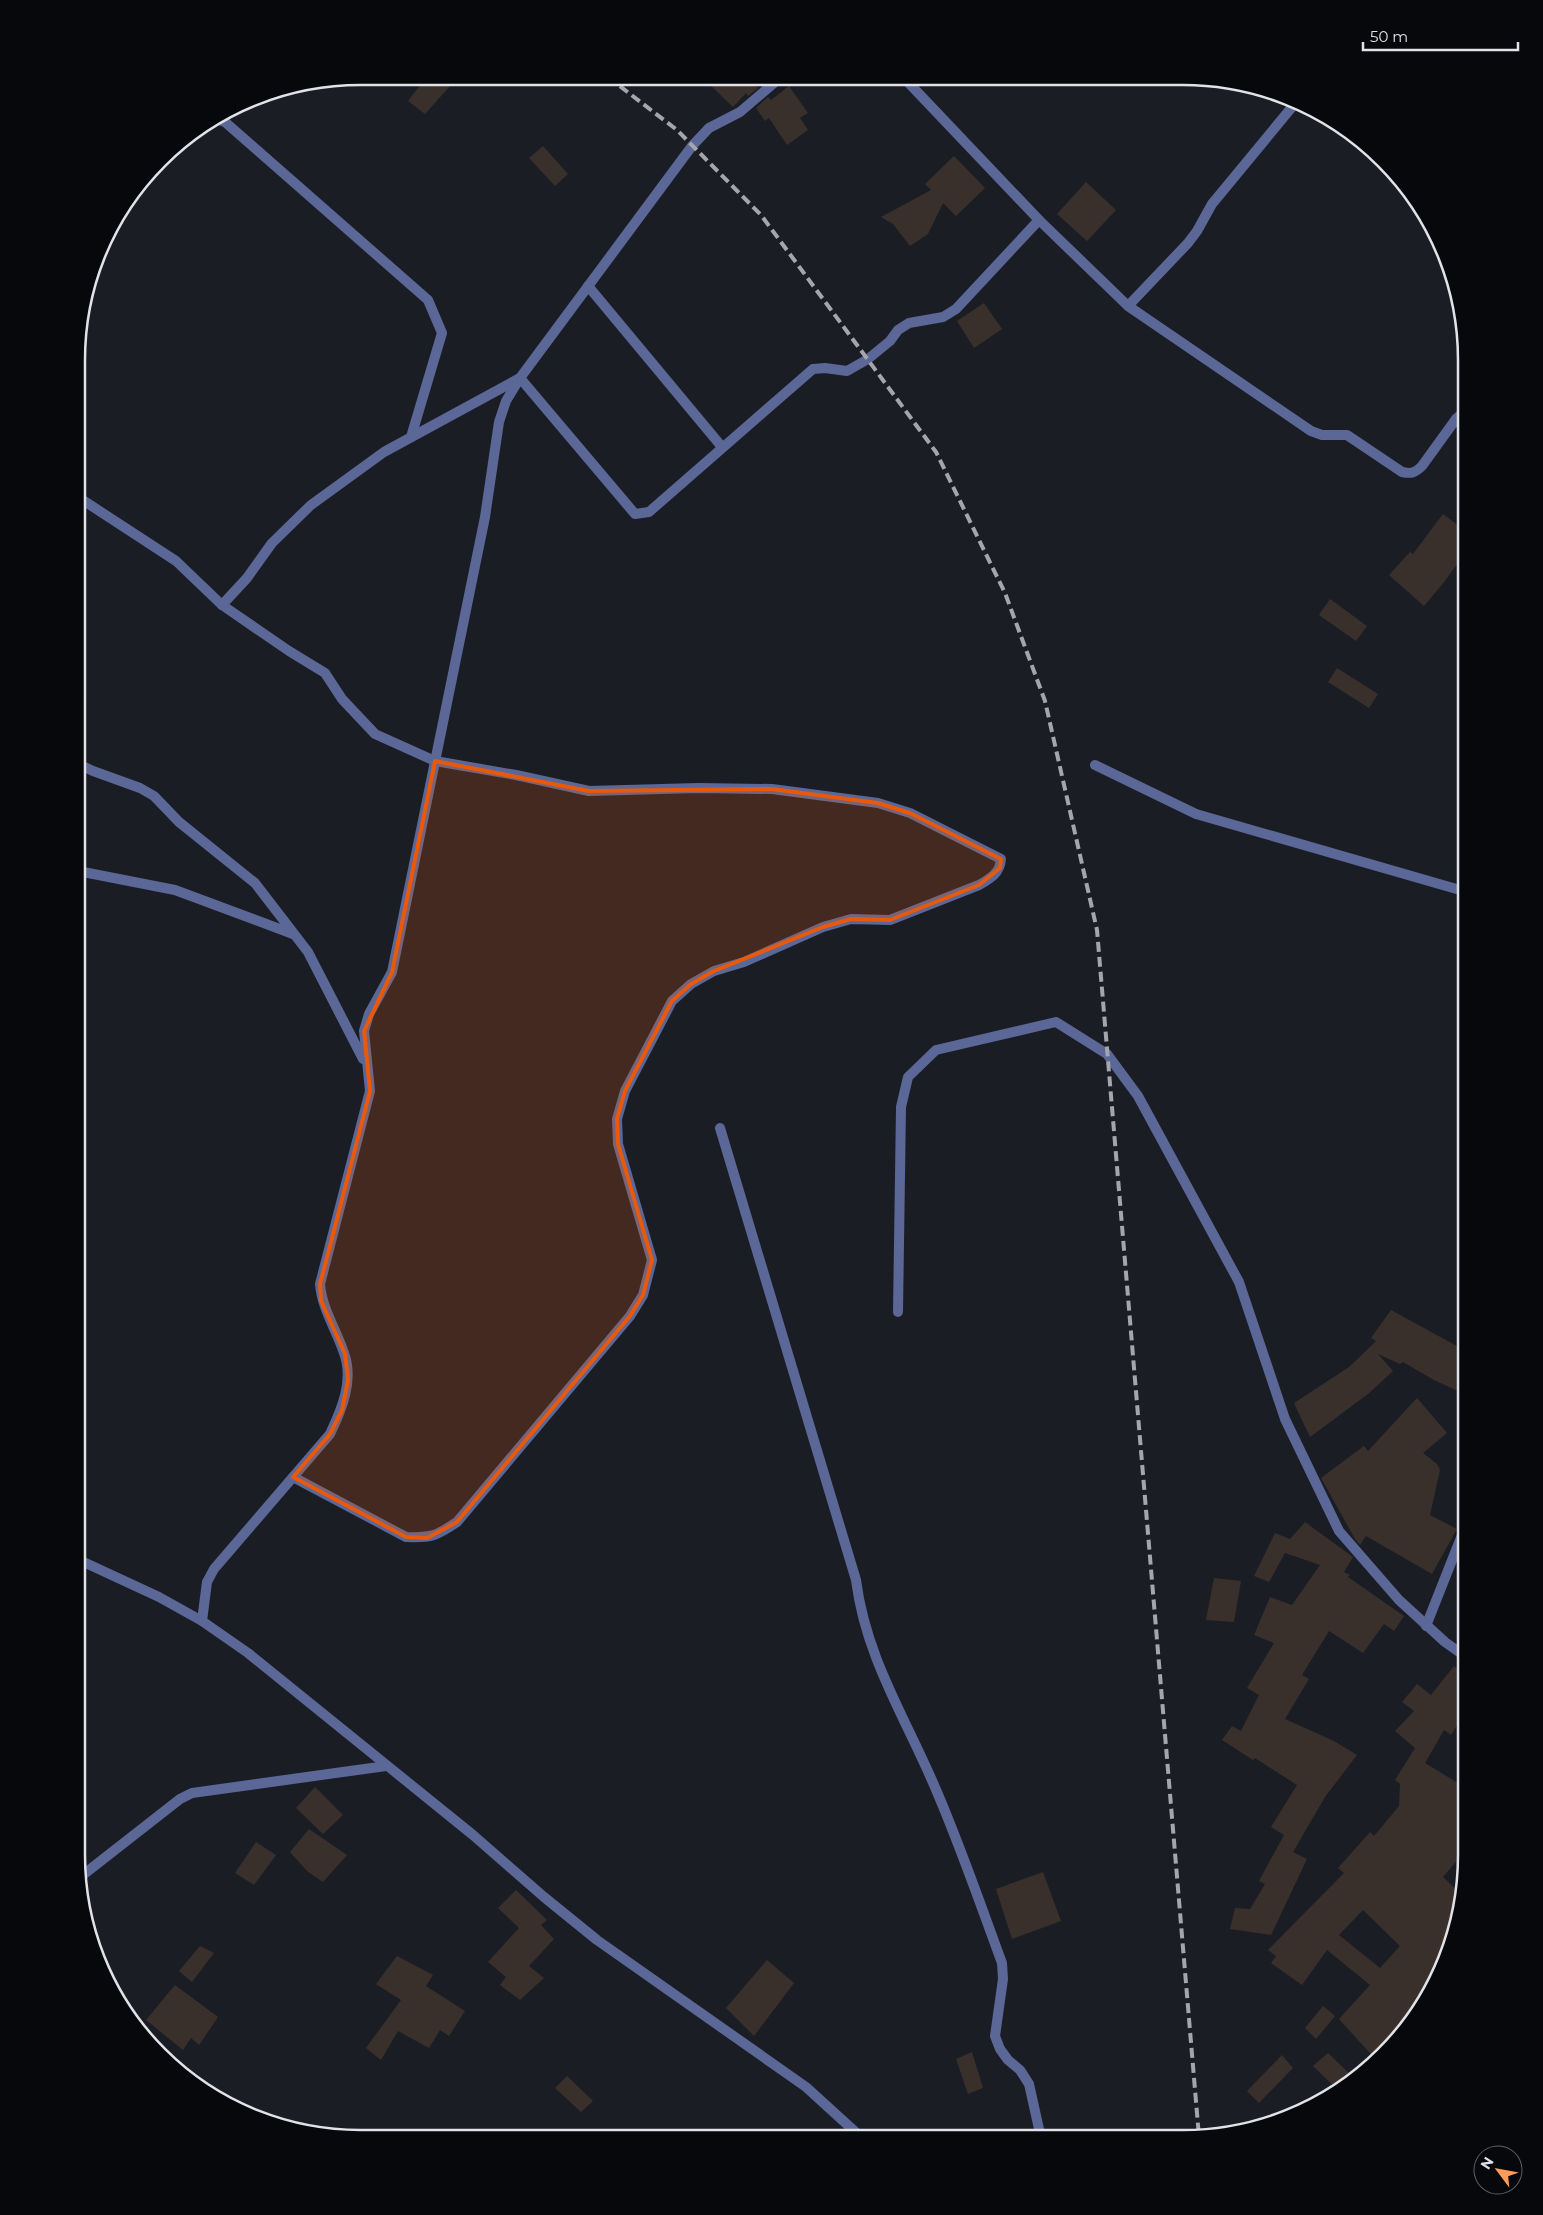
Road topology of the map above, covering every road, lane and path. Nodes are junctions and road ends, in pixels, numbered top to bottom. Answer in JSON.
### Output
{"nodes":[{"id":1,"x":773,"y":85,"type":"edge"},
{"id":2,"x":911,"y":85,"type":"edge"},
{"id":3,"x":1292,"y":107,"type":"edge"},
{"id":4,"x":223,"y":121,"type":"edge"},
{"id":5,"x":1039,"y":220,"type":"junction"},
{"id":6,"x":588,"y":286,"type":"junction"},
{"id":7,"x":1128,"y":306,"type":"junction"},
{"id":8,"x":520,"y":378,"type":"junction"},
{"id":9,"x":1456,"y":419,"type":"joint"},
{"id":10,"x":1458,"y":421,"type":"edge"},
{"id":11,"x":411,"y":437,"type":"junction"},
{"id":12,"x":722,"y":447,"type":"junction"},
{"id":13,"x":85,"y":502,"type":"edge"},
{"id":14,"x":222,"y":605,"type":"junction"},
{"id":15,"x":435,"y":761,"type":"junction"},
{"id":16,"x":1095,"y":765,"type":"dead end"},
{"id":17,"x":85,"y":767,"type":"edge"},
{"id":18,"x":85,"y":872,"type":"edge"},
{"id":19,"x":1458,"y":890,"type":"edge"},
{"id":20,"x":294,"y":934,"type":"junction"},
{"id":21,"x":368,"y":1069,"type":"junction"},
{"id":22,"x":720,"y":1128,"type":"dead end"},
{"id":23,"x":898,"y":1312,"type":"dead end"},
{"id":24,"x":293,"y":1477,"type":"junction"},
{"id":25,"x":1458,"y":1545,"type":"edge"},
{"id":26,"x":85,"y":1563,"type":"edge"},
{"id":27,"x":202,"y":1621,"type":"junction"},
{"id":28,"x":1426,"y":1626,"type":"junction"},
{"id":29,"x":1458,"y":1650,"type":"edge"},
{"id":30,"x":386,"y":1766,"type":"junction"},
{"id":31,"x":86,"y":1872,"type":"edge"},
{"id":32,"x":853,"y":2130,"type":"edge"},
{"id":33,"x":1039,"y":2130,"type":"edge"}],
"edges":[{"from":1,"to":6,"type":"street"},
{"from":2,"to":5,"type":"street"},
{"from":3,"to":7,"type":"street"},
{"from":4,"to":11,"type":"street"},
{"from":5,"to":7,"type":"street"},
{"from":5,"to":12,"type":"street"},
{"from":6,"to":8,"type":"street"},
{"from":6,"to":12,"type":"street"},
{"from":7,"to":9,"type":"street"},
{"from":8,"to":11,"type":"street"},
{"from":8,"to":12,"type":"street"},
{"from":8,"to":15,"type":"street"},
{"from":9,"to":10,"type":"street"},
{"from":11,"to":14,"type":"street"},
{"from":13,"to":14,"type":"street"},
{"from":14,"to":15,"type":"street"},
{"from":15,"to":21,"type":"street"},
{"from":15,"to":24,"type":"street"},
{"from":16,"to":19,"type":"street"},
{"from":17,"to":20,"type":"street"},
{"from":18,"to":20,"type":"street"},
{"from":20,"to":21,"type":"street"},
{"from":21,"to":24,"type":"street"},
{"from":22,"to":33,"type":"street"},
{"from":23,"to":28,"type":"street"},
{"from":24,"to":27,"type":"street"},
{"from":25,"to":28,"type":"street"},
{"from":26,"to":27,"type":"street"},
{"from":27,"to":30,"type":"street"},
{"from":28,"to":29,"type":"street"},
{"from":30,"to":31,"type":"street"},
{"from":30,"to":32,"type":"street"}]}
